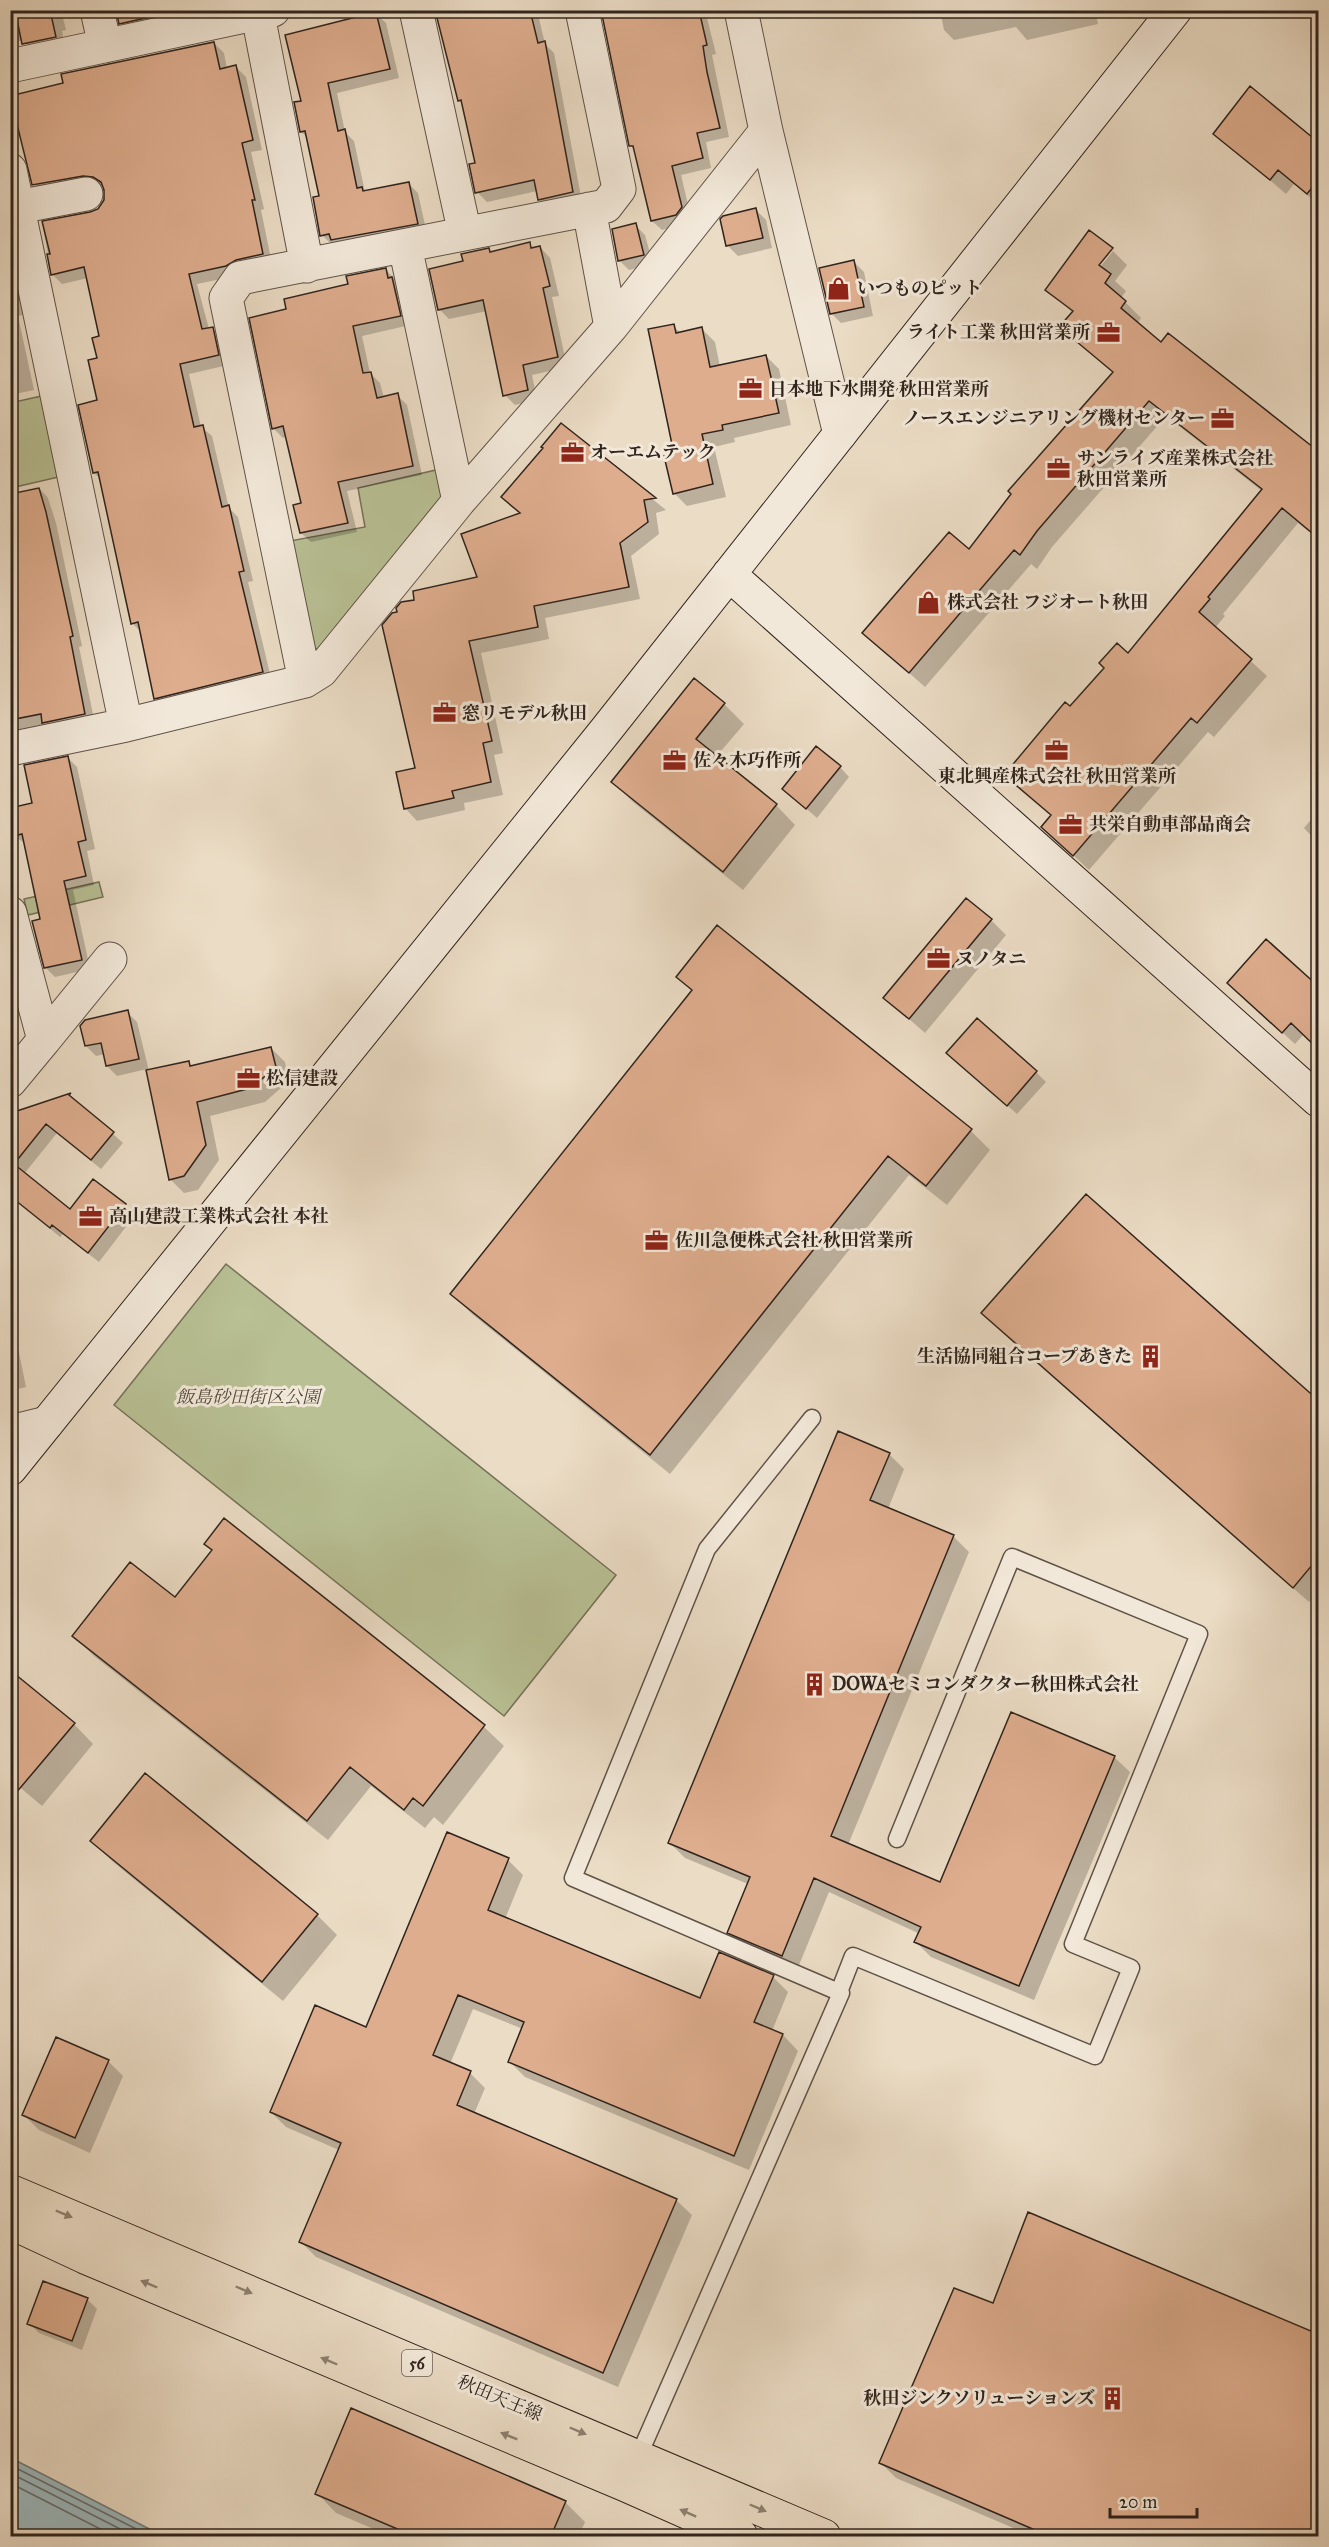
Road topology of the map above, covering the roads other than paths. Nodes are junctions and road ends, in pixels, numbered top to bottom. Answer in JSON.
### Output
{"nodes":[{"id":1,"x":97,"y":10,"type":"edge"},
{"id":2,"x":416,"y":10,"type":"edge"},
{"id":3,"x":582,"y":10,"type":"edge"},
{"id":4,"x":741,"y":10,"type":"edge"},
{"id":5,"x":1176,"y":10,"type":"edge"},
{"id":6,"x":262,"y":12,"type":"edge"},
{"id":7,"x":105,"y":46,"type":"junction"},
{"id":8,"x":10,"y":66,"type":"edge"},
{"id":9,"x":766,"y":130,"type":"junction"},
{"id":10,"x":10,"y":170,"type":"edge"},
{"id":11,"x":86,"y":194,"type":"dead end"},
{"id":12,"x":18,"y":207,"type":"junction"},
{"id":13,"x":589,"y":209,"type":"junction"},
{"id":14,"x":465,"y":234,"type":"junction"},
{"id":15,"x":405,"y":246,"type":"junction"},
{"id":16,"x":307,"y":266,"type":"junction"},
{"id":17,"x":611,"y":327,"type":"junction"},
{"id":18,"x":840,"y":434,"type":"junction"},
{"id":19,"x":459,"y":501,"type":"junction"},
{"id":20,"x":729,"y":574,"type":"junction"},
{"id":21,"x":305,"y":681,"type":"junction"},
{"id":22,"x":126,"y":725,"type":"junction"},
{"id":23,"x":10,"y":749,"type":"edge"},
{"id":24,"x":10,"y":913,"type":"edge"},
{"id":25,"x":110,"y":959,"type":"dead end"},
{"id":26,"x":44,"y":1040,"type":"junction"},
{"id":27,"x":10,"y":1081,"type":"edge"},
{"id":28,"x":1318,"y":1100,"type":"edge"},
{"id":29,"x":812,"y":1418,"type":"dead end"},
{"id":30,"x":47,"y":1423,"type":"junction"},
{"id":31,"x":10,"y":1432,"type":"edge"},
{"id":32,"x":10,"y":1469,"type":"edge"},
{"id":33,"x":897,"y":1839,"type":"dead end"},
{"id":34,"x":839,"y":1992,"type":"junction"},
{"id":35,"x":10,"y":2191,"type":"edge"},
{"id":36,"x":10,"y":2222,"type":"edge"},
{"id":37,"x":633,"y":2471,"type":"junction"},
{"id":38,"x":741,"y":2536,"type":"edge"},
{"id":39,"x":824,"y":2536,"type":"edge"}],
"edges":[{"from":1,"to":7,"type":"street"},
{"from":2,"to":14,"type":"street"},
{"from":3,"to":13,"type":"street"},
{"from":4,"to":9,"type":"street"},
{"from":5,"to":18,"type":"street"},
{"from":6,"to":7,"type":"street"},
{"from":6,"to":16,"type":"street"},
{"from":7,"to":8,"type":"street"},
{"from":9,"to":17,"type":"street"},
{"from":9,"to":18,"type":"street"},
{"from":10,"to":12,"type":"street"},
{"from":11,"to":12,"type":"street"},
{"from":12,"to":22,"type":"street"},
{"from":13,"to":14,"type":"street"},
{"from":13,"to":17,"type":"street"},
{"from":14,"to":15,"type":"street"},
{"from":15,"to":16,"type":"street"},
{"from":15,"to":19,"type":"street"},
{"from":16,"to":21,"type":"street"},
{"from":17,"to":19,"type":"street"},
{"from":18,"to":20,"type":"street"},
{"from":19,"to":21,"type":"street"},
{"from":20,"to":28,"type":"street"},
{"from":20,"to":30,"type":"street"},
{"from":21,"to":22,"type":"street"},
{"from":22,"to":23,"type":"street"},
{"from":24,"to":26,"type":"street"},
{"from":25,"to":26,"type":"street"},
{"from":26,"to":27,"type":"street"},
{"from":29,"to":34,"type":"lane"},
{"from":30,"to":31,"type":"street"},
{"from":30,"to":32,"type":"street"},
{"from":33,"to":34,"type":"lane"},
{"from":34,"to":37,"type":"lane"},
{"from":35,"to":37,"type":"main road","name":"秋田天王線","number":"56","one_way":true},
{"from":37,"to":36,"type":"main road","name":"秋田天王線","number":"56","one_way":true},
{"from":38,"to":37,"type":"main road","name":"秋田天王線","number":"56","one_way":true},
{"from":37,"to":39,"type":"main road","name":"秋田天王線","number":"56","one_way":true}]}
